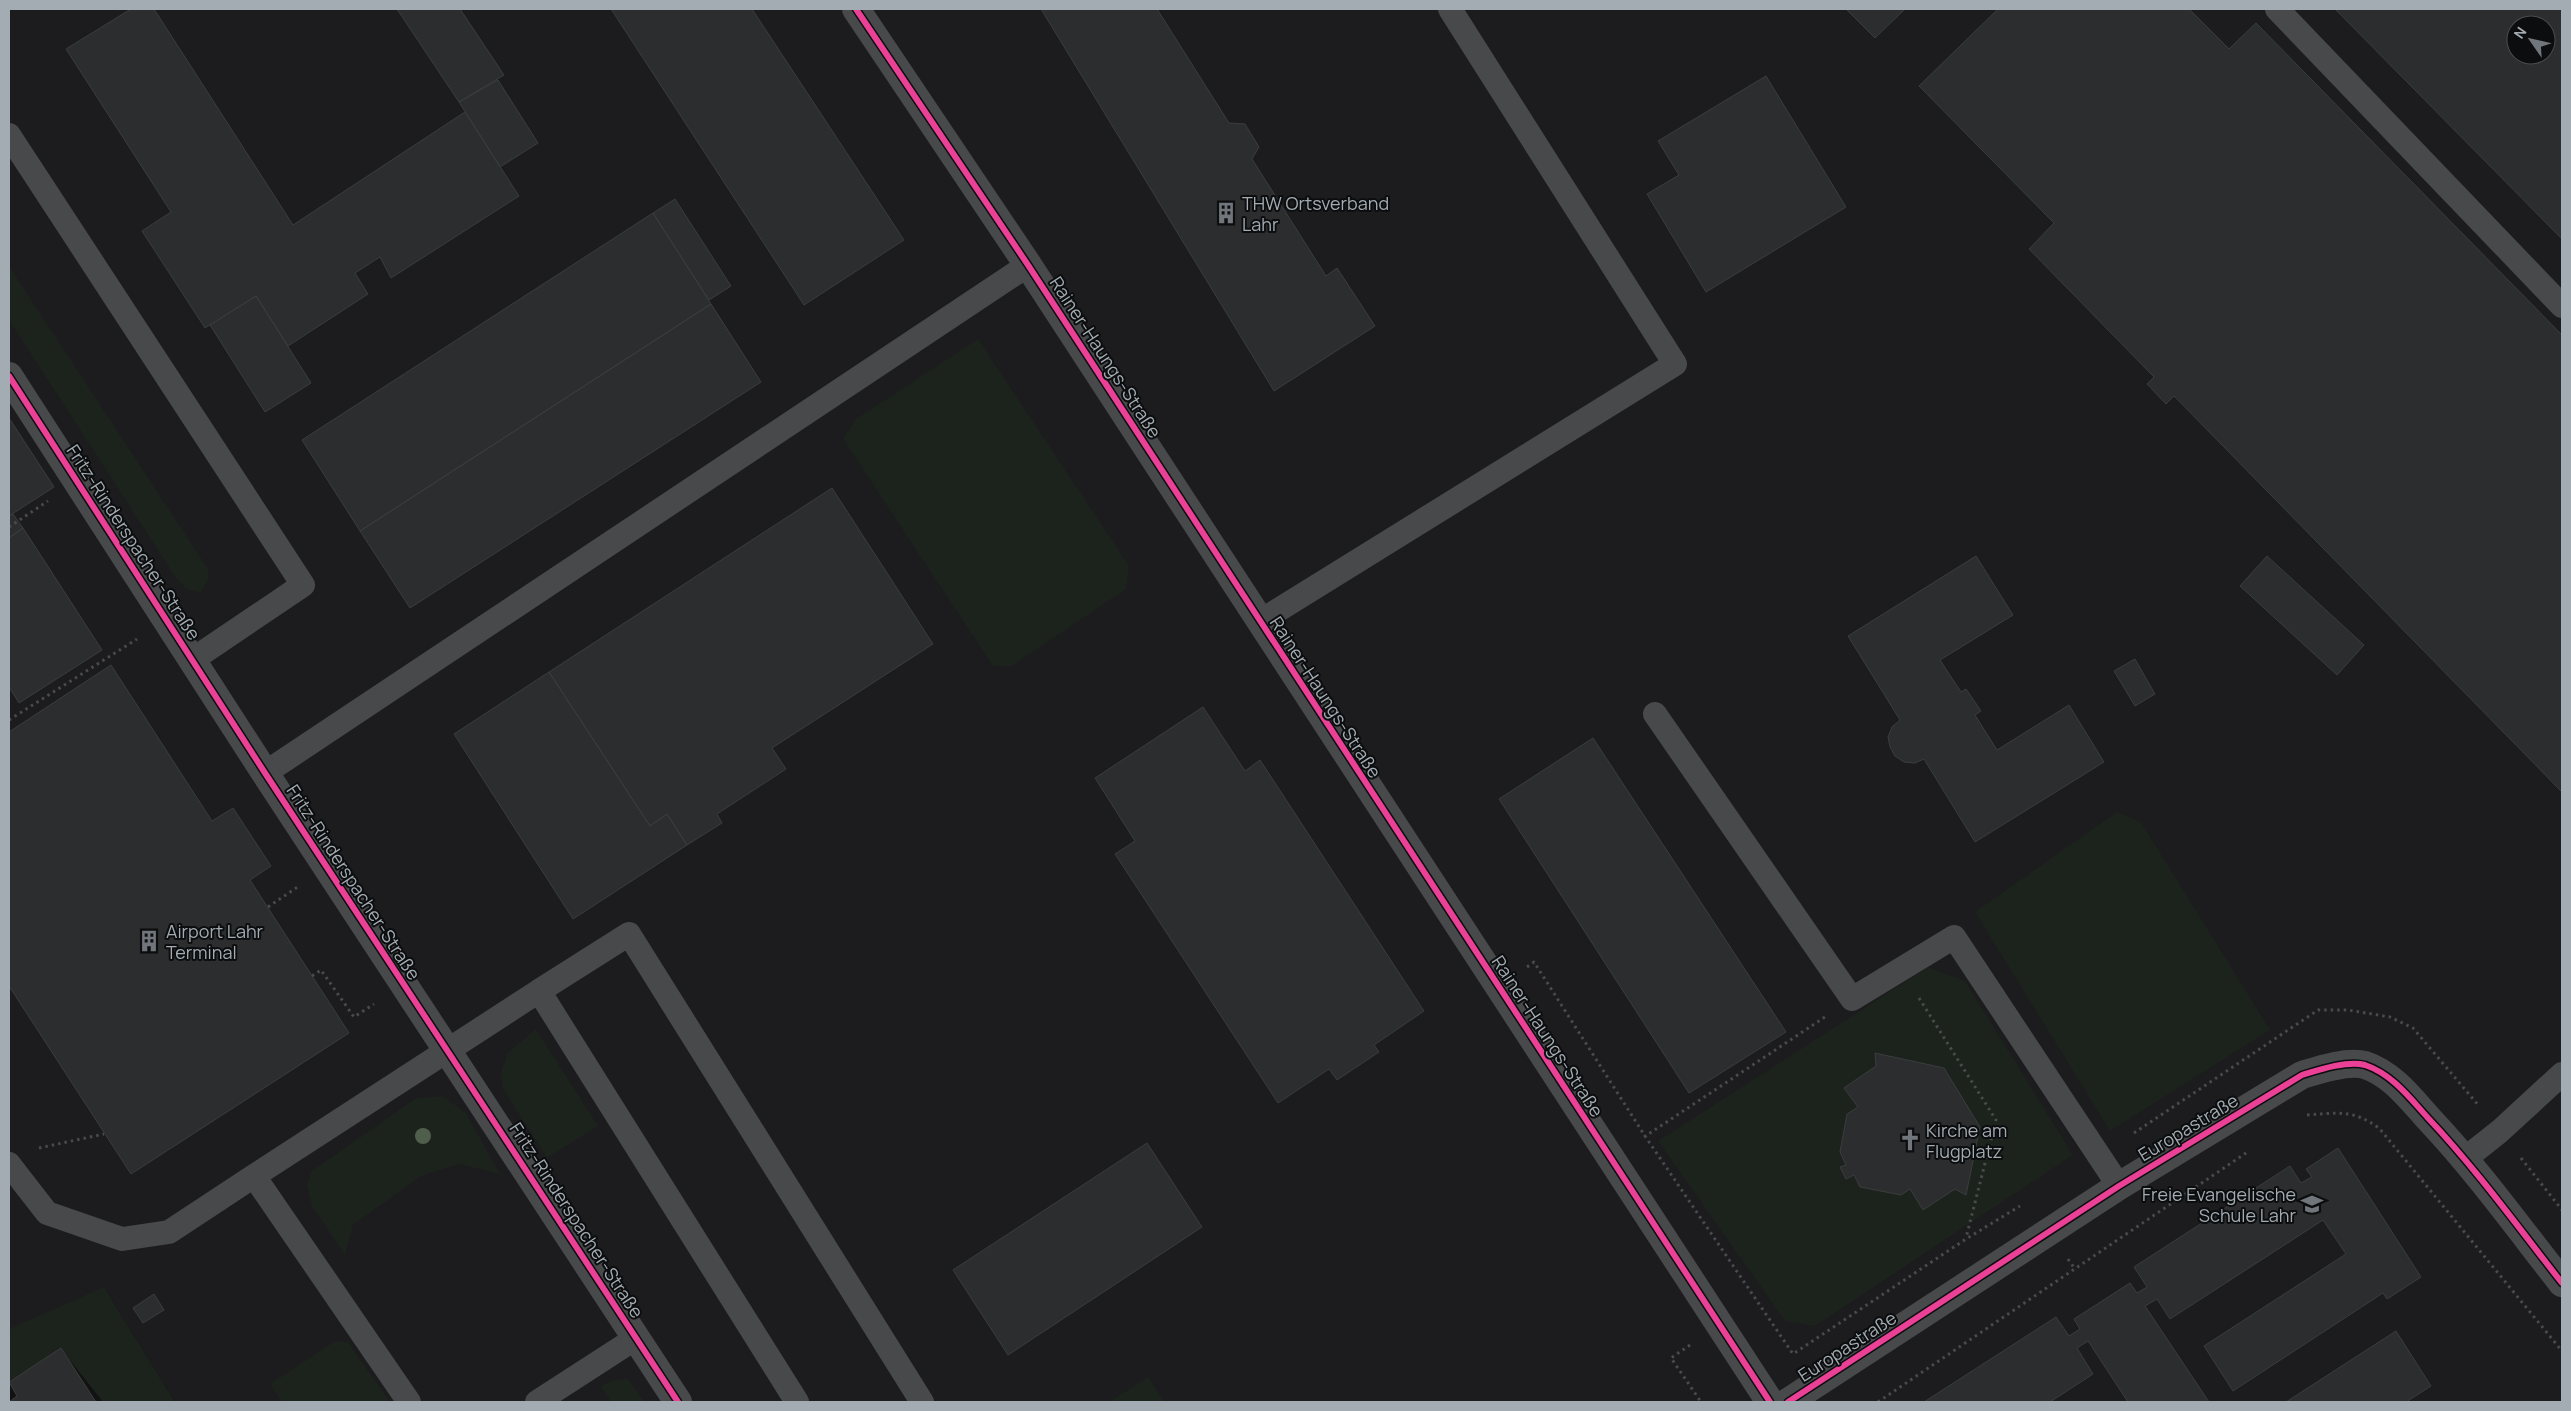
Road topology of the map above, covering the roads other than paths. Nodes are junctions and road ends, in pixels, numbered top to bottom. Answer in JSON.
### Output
{"nodes":[{"id":1,"x":1450,"y":9,"type":"edge"},
{"id":2,"x":2277,"y":9,"type":"edge"},
{"id":3,"x":864,"y":12,"type":"edge"},
{"id":4,"x":9,"y":135,"type":"edge"},
{"id":5,"x":1028,"y":265,"type":"junction"},
{"id":6,"x":2562,"y":306,"type":"edge"},
{"id":7,"x":9,"y":376,"type":"edge"},
{"id":8,"x":1259,"y":622,"type":"junction"},
{"id":9,"x":192,"y":660,"type":"junction"},
{"id":10,"x":1655,"y":714,"type":"dead end"},
{"id":11,"x":265,"y":773,"type":"junction"},
{"id":12,"x":540,"y":991,"type":"junction"},
{"id":13,"x":446,"y":1049,"type":"junction"},
{"id":14,"x":2562,"y":1074,"type":"edge"},
{"id":15,"x":2466,"y":1158,"type":"junction"},
{"id":16,"x":9,"y":1164,"type":"edge"},
{"id":17,"x":254,"y":1176,"type":"junction"},
{"id":18,"x":2119,"y":1186,"type":"junction"},
{"id":19,"x":2562,"y":1283,"type":"edge"},
{"id":20,"x":636,"y":1338,"type":"junction"},
{"id":21,"x":409,"y":1402,"type":"edge"},
{"id":22,"x":537,"y":1402,"type":"edge"},
{"id":23,"x":678,"y":1402,"type":"edge"},
{"id":24,"x":797,"y":1402,"type":"edge"},
{"id":25,"x":922,"y":1402,"type":"edge"},
{"id":26,"x":1770,"y":1402,"type":"edge"},
{"id":27,"x":1788,"y":1402,"type":"edge"}],
"edges":[{"from":1,"to":8,"type":"lane"},
{"from":2,"to":6,"type":"lane"},
{"from":3,"to":5,"type":"street","name":"Rainer-Haungs-Straße"},
{"from":4,"to":9,"type":"lane"},
{"from":5,"to":8,"type":"street","name":"Rainer-Haungs-Straße"},
{"from":5,"to":11,"type":"lane"},
{"from":7,"to":9,"type":"street","name":"Fritz-Rinderspacher-Straße"},
{"from":8,"to":26,"type":"street","name":"Rainer-Haungs-Straße"},
{"from":9,"to":11,"type":"street","name":"Fritz-Rinderspacher-Straße"},
{"from":10,"to":18,"type":"lane"},
{"from":11,"to":13,"type":"street","name":"Fritz-Rinderspacher-Straße"},
{"from":12,"to":13,"type":"lane"},
{"from":12,"to":24,"type":"lane"},
{"from":12,"to":25,"type":"lane"},
{"from":13,"to":17,"type":"lane"},
{"from":13,"to":20,"type":"street","name":"Fritz-Rinderspacher-Straße"},
{"from":14,"to":15,"type":"lane"},
{"from":15,"to":18,"type":"street","name":"Europastraße"},
{"from":15,"to":19,"type":"street","name":"Europastraße"},
{"from":16,"to":17,"type":"lane"},
{"from":17,"to":21,"type":"lane"},
{"from":18,"to":27,"type":"street","name":"Europastraße"},
{"from":20,"to":22,"type":"lane"},
{"from":20,"to":23,"type":"street","name":"Fritz-Rinderspacher-Straße"}]}
